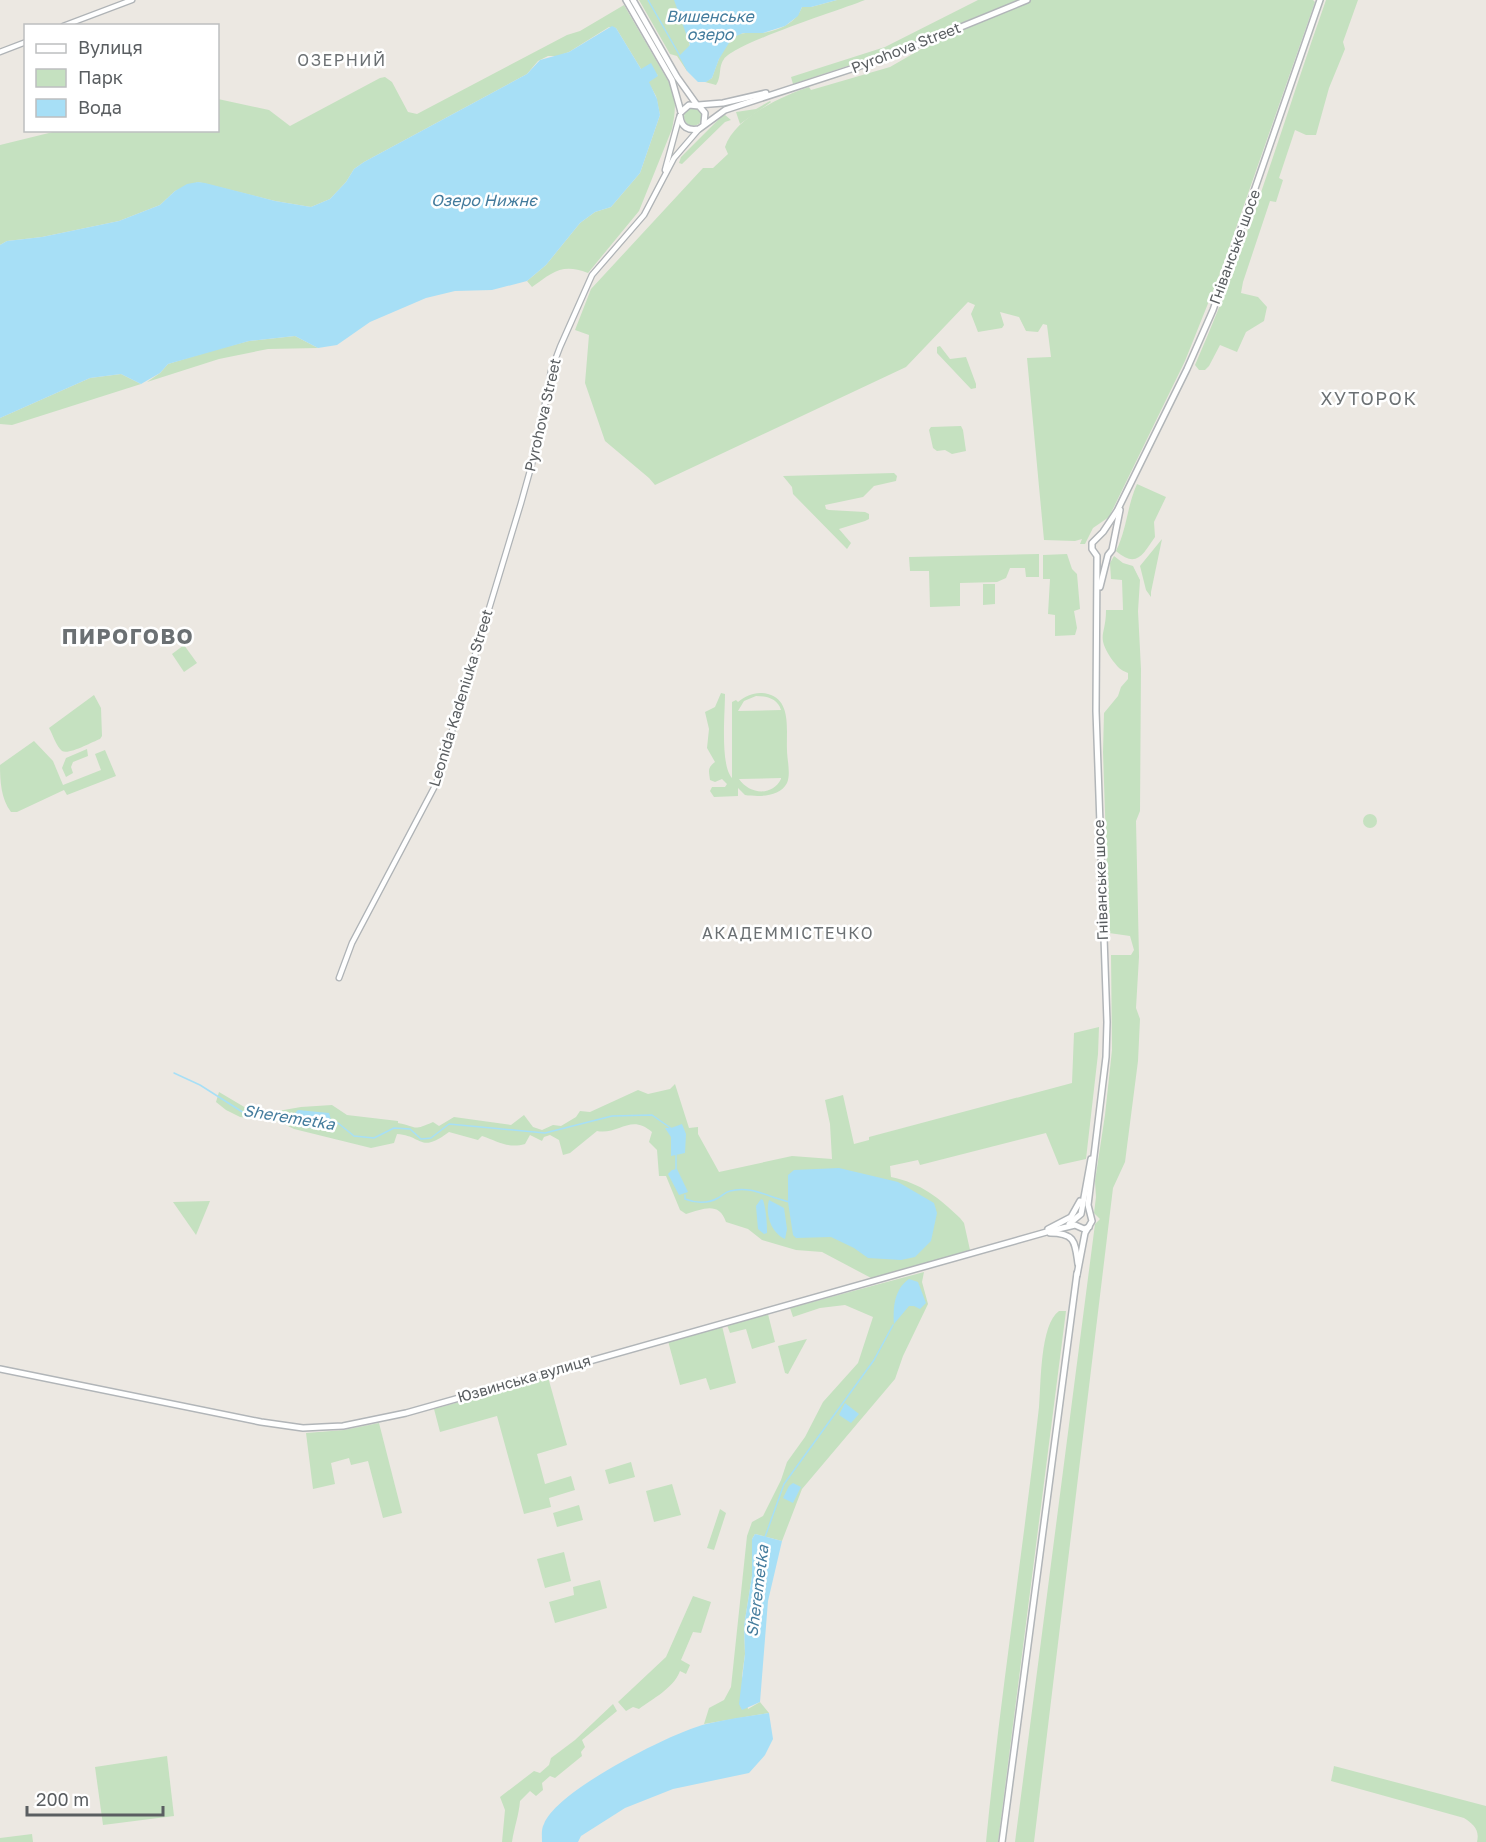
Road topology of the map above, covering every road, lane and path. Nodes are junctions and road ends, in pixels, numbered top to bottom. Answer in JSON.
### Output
{"nodes":[{"id":1,"x":132,"y":0,"type":"edge"},
{"id":2,"x":626,"y":0,"type":"edge"},
{"id":3,"x":633,"y":0,"type":"edge"},
{"id":4,"x":1027,"y":0,"type":"edge"},
{"id":5,"x":1320,"y":0,"type":"edge"},
{"id":6,"x":68,"y":24,"type":"edge"},
{"id":7,"x":24,"y":43,"type":"edge"},
{"id":8,"x":0,"y":52,"type":"edge"},
{"id":9,"x":783,"y":90,"type":"junction"},
{"id":10,"x":693,"y":96,"type":"junction"},
{"id":11,"x":718,"y":104,"type":"junction"},
{"id":12,"x":698,"y":105,"type":"junction"},
{"id":13,"x":680,"y":114,"type":"junction"},
{"id":14,"x":701,"y":127,"type":"junction"},
{"id":15,"x":665,"y":173,"type":"junction"},
{"id":16,"x":1129,"y":486,"type":"junction"},
{"id":17,"x":519,"y":508,"type":"joint"},
{"id":18,"x":1100,"y":536,"type":"junction"},
{"id":19,"x":1112,"y":545,"type":"junction"},
{"id":20,"x":1108,"y":555,"type":"junction"},
{"id":21,"x":1097,"y":556,"type":"junction"},
{"id":22,"x":1097,"y":611,"type":"junction"},
{"id":23,"x":339,"y":978,"type":"dead end"},
{"id":24,"x":1094,"y":1149,"type":"junction"},
{"id":25,"x":1089,"y":1168,"type":"junction"},
{"id":26,"x":1079,"y":1216,"type":"junction"},
{"id":27,"x":1090,"y":1216,"type":"junction"},
{"id":28,"x":1080,"y":1227,"type":"junction"},
{"id":29,"x":1089,"y":1227,"type":"junction"},
{"id":30,"x":1050,"y":1230,"type":"junction"},
{"id":31,"x":1040,"y":1233,"type":"junction"},
{"id":32,"x":1078,"y":1264,"type":"junction"},
{"id":33,"x":1077,"y":1275,"type":"junction"},
{"id":34,"x":0,"y":1369,"type":"edge"},
{"id":35,"x":1002,"y":1842,"type":"edge"}],
"edges":[{"from":1,"to":6,"type":"street"},
{"from":2,"to":13,"type":"main road"},
{"from":3,"to":10,"type":"main road"},
{"from":4,"to":9,"type":"main road","name":"Pyrohova Street"},
{"from":5,"to":16,"type":"main road","name":"Гніванське шосе"},
{"from":7,"to":8,"type":"street"},
{"from":9,"to":11,"type":"main road","name":"Pyrohova Street"},
{"from":9,"to":14,"type":"main road","name":"Pyrohova Street"},
{"from":10,"to":11,"type":"main road"},
{"from":10,"to":12,"type":"main road"},
{"from":11,"to":12,"type":"main road","name":"Pyrohova Street"},
{"from":12,"to":13,"type":"main road"},
{"from":12,"to":14,"type":"main road"},
{"from":13,"to":14,"type":"main road"},
{"from":13,"to":15,"type":"street","name":"Pyrohova Street"},
{"from":14,"to":15,"type":"street","name":"Pyrohova Street"},
{"from":15,"to":17,"type":"street","name":"Pyrohova Street"},
{"from":16,"to":18,"type":"main road","name":"Гніванське шосе"},
{"from":16,"to":19,"type":"main road","name":"Гніванське шосе"},
{"from":17,"to":23,"type":"street","name":"Leonida Kadeniuka Street"},
{"from":18,"to":19,"type":"main road"},
{"from":18,"to":21,"type":"main road","name":"Гніванське шосе"},
{"from":19,"to":20,"type":"main road","name":"Гніванське шосе"},
{"from":20,"to":21,"type":"main road"},
{"from":20,"to":22,"type":"main road","name":"Гніванське шосе"},
{"from":21,"to":22,"type":"main road","name":"Гніванське шосе"},
{"from":22,"to":24,"type":"main road","name":"Гніванське шосе"},
{"from":24,"to":25,"type":"main road","name":"Гніванське шосе"},
{"from":24,"to":27,"type":"main road","name":"Гніванське шосе"},
{"from":25,"to":26,"type":"main road","name":"Гніванське шосе"},
{"from":25,"to":31,"type":"main road"},
{"from":26,"to":27,"type":"main road"},
{"from":26,"to":28,"type":"main road"},
{"from":26,"to":30,"type":"main road"},
{"from":27,"to":29,"type":"main road"},
{"from":28,"to":29,"type":"main road"},
{"from":28,"to":30,"type":"main road"},
{"from":28,"to":32,"type":"main road"},
{"from":29,"to":33,"type":"main road"},
{"from":30,"to":31,"type":"main road"},
{"from":31,"to":32,"type":"main road"},
{"from":31,"to":34,"type":"main road","name":"Юзвинська вулиця"},
{"from":32,"to":33,"type":"main road"},
{"from":33,"to":35,"type":"main road"}]}
